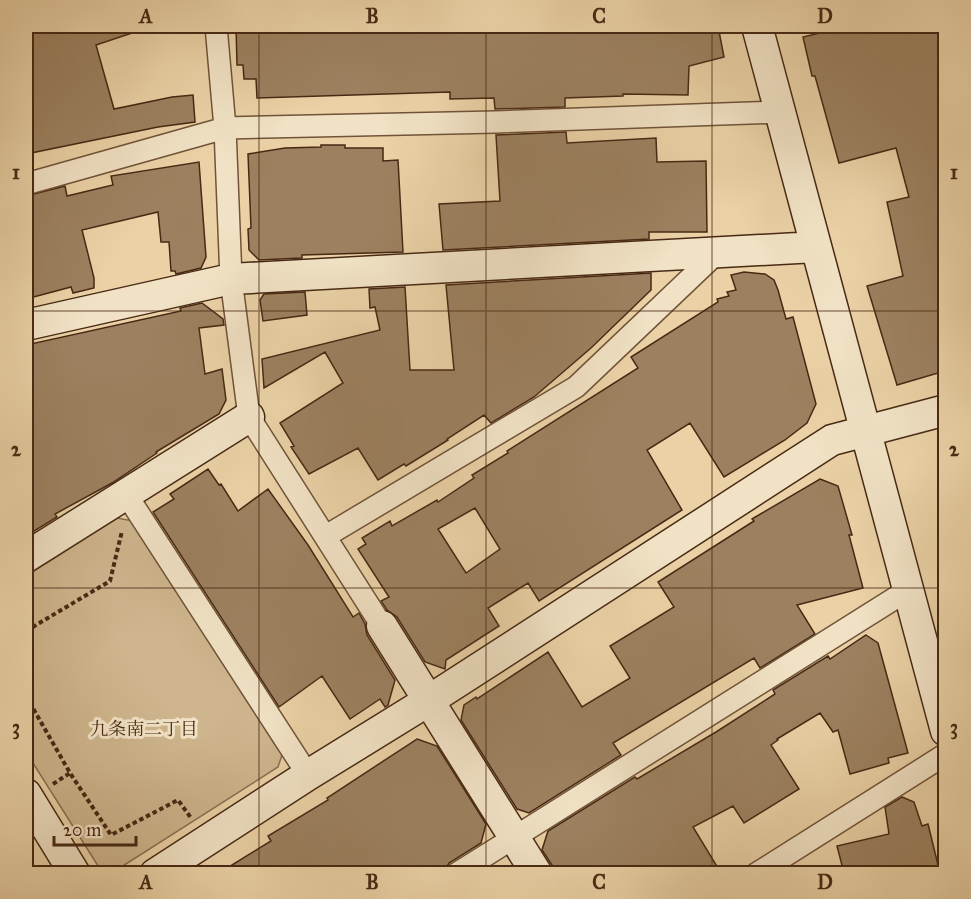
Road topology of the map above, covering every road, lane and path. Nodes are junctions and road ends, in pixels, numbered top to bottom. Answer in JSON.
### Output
{"nodes":[{"id":1,"x":216,"y":26,"type":"edge"},
{"id":2,"x":757,"y":26,"type":"edge"},
{"id":3,"x":781,"y":112,"type":"junction"},
{"id":4,"x":225,"y":128,"type":"junction"},
{"id":5,"x":26,"y":184,"type":"edge"},
{"id":6,"x":816,"y":247,"type":"junction"},
{"id":7,"x":720,"y":250,"type":"junction"},
{"id":8,"x":231,"y":279,"type":"junction"},
{"id":9,"x":26,"y":325,"type":"edge"},
{"id":10,"x":945,"y":410,"type":"edge"},
{"id":11,"x":249,"y":417,"type":"junction"},
{"id":12,"x":865,"y":430,"type":"junction"},
{"id":13,"x":130,"y":500,"type":"junction"},
{"id":14,"x":326,"y":536,"type":"junction"},
{"id":15,"x":26,"y":557,"type":"edge"},
{"id":16,"x":908,"y":590,"type":"junction"},
{"id":17,"x":382,"y":626,"type":"joint"},
{"id":18,"x":26,"y":631,"type":"edge"},
{"id":19,"x":26,"y":696,"type":"edge"},
{"id":20,"x":428,"y":701,"type":"junction"},
{"id":21,"x":945,"y":731,"type":"edge"},
{"id":22,"x":945,"y":754,"type":"edge"},
{"id":23,"x":70,"y":773,"type":"junction"},
{"id":24,"x":308,"y":775,"type":"junction"},
{"id":25,"x":35,"y":792,"type":"edge"},
{"id":26,"x":514,"y":837,"type":"junction"},
{"id":27,"x":207,"y":840,"type":"junction"},
{"id":28,"x":75,"y":873,"type":"edge"},
{"id":29,"x":155,"y":873,"type":"edge"},
{"id":30,"x":456,"y":873,"type":"edge"},
{"id":31,"x":537,"y":873,"type":"edge"},
{"id":32,"x":756,"y":873,"type":"edge"}],
"edges":[{"from":1,"to":4,"type":"street"},
{"from":2,"to":3,"type":"street"},
{"from":3,"to":4,"type":"street"},
{"from":3,"to":6,"type":"street"},
{"from":4,"to":5,"type":"street"},
{"from":4,"to":8,"type":"street"},
{"from":6,"to":7,"type":"street"},
{"from":6,"to":12,"type":"street"},
{"from":7,"to":8,"type":"street"},
{"from":7,"to":14,"type":"street"},
{"from":8,"to":9,"type":"street"},
{"from":8,"to":11,"type":"street"},
{"from":10,"to":12,"type":"street"},
{"from":11,"to":13,"type":"street"},
{"from":11,"to":14,"type":"street"},
{"from":12,"to":16,"type":"street"},
{"from":12,"to":20,"type":"street"},
{"from":13,"to":15,"type":"street"},
{"from":13,"to":18,"type":"path"},
{"from":13,"to":24,"type":"street"},
{"from":14,"to":17,"type":"street"},
{"from":16,"to":21,"type":"street"},
{"from":16,"to":26,"type":"street"},
{"from":17,"to":20,"type":"street"},
{"from":19,"to":23,"type":"path"},
{"from":20,"to":24,"type":"street"},
{"from":20,"to":26,"type":"street"},
{"from":22,"to":32,"type":"street"},
{"from":23,"to":25,"type":"path"},
{"from":23,"to":27,"type":"path"},
{"from":24,"to":27,"type":"street"},
{"from":25,"to":28,"type":"street"},
{"from":26,"to":30,"type":"street"},
{"from":26,"to":31,"type":"street"},
{"from":27,"to":29,"type":"street"}]}
